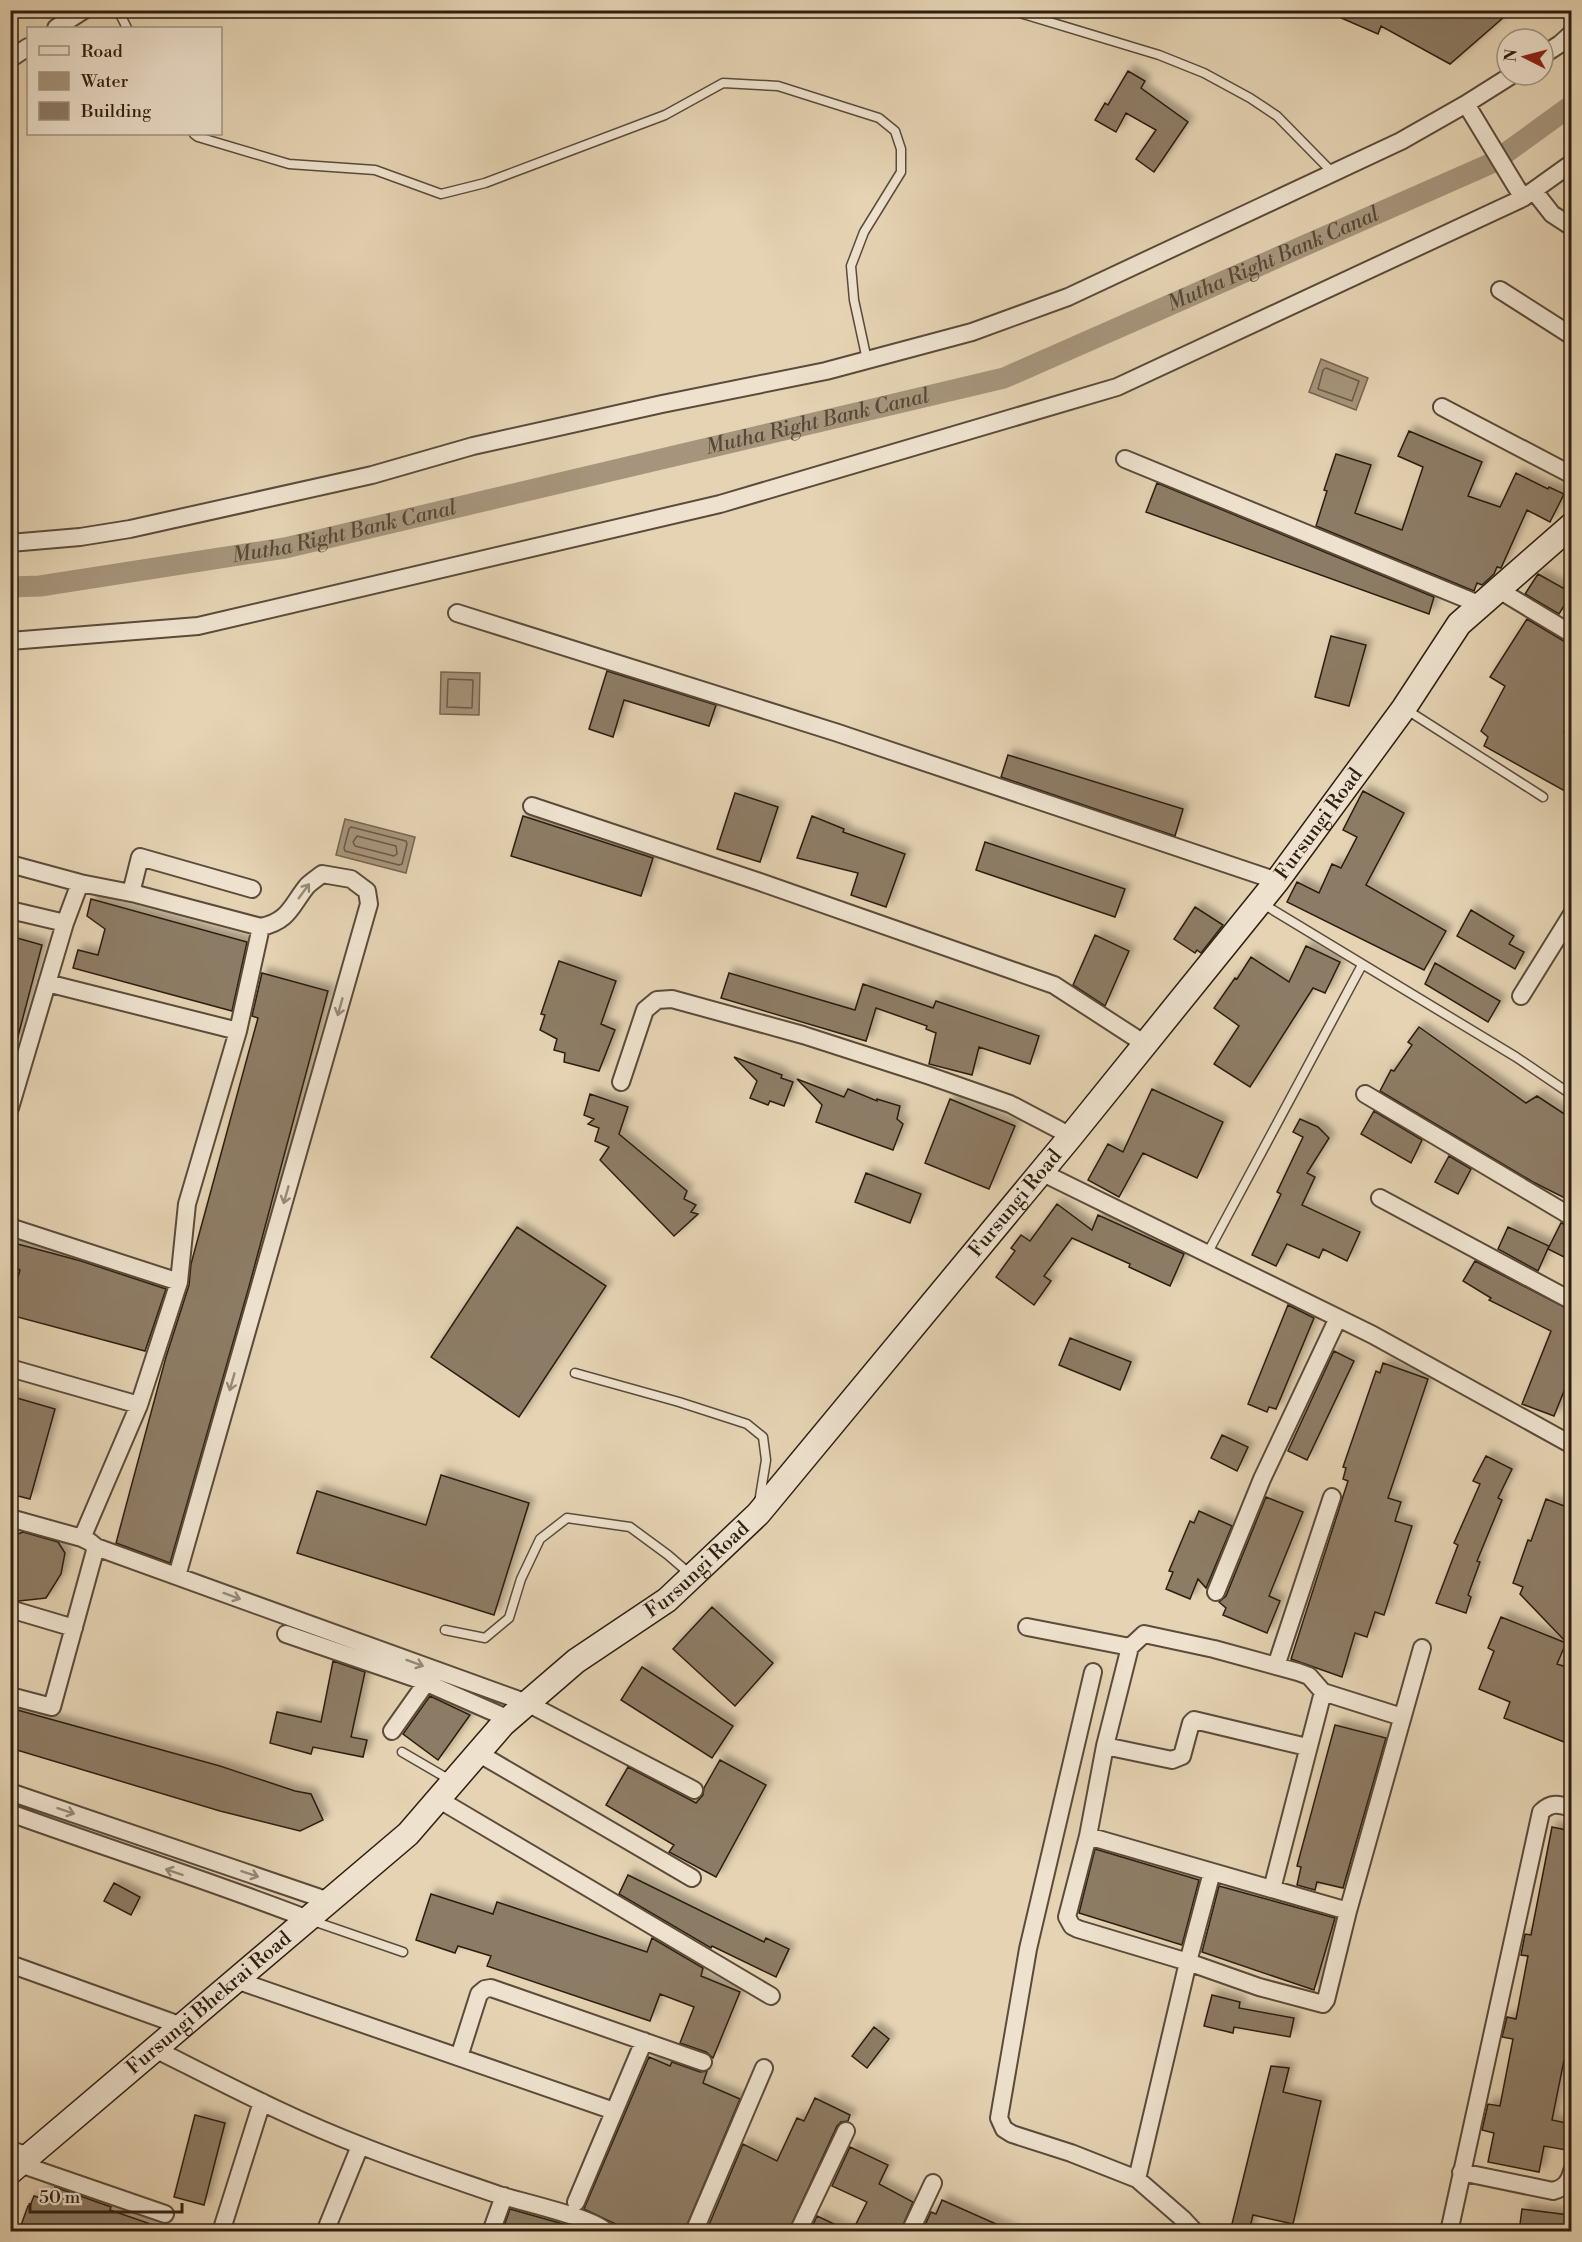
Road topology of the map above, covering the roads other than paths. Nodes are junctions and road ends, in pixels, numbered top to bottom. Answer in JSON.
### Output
{"nodes":[{"id":1,"x":84,"y":10,"type":"edge"},
{"id":2,"x":118,"y":10,"type":"edge"},
{"id":3,"x":1010,"y":10,"type":"edge"},
{"id":4,"x":58,"y":27,"type":"edge"},
{"id":5,"x":126,"y":27,"type":"edge"},
{"id":6,"x":1572,"y":33,"type":"edge"},
{"id":7,"x":1555,"y":47,"type":"edge"},
{"id":8,"x":27,"y":48,"type":"edge"},
{"id":9,"x":10,"y":59,"type":"edge"},
{"id":10,"x":1497,"y":87,"type":"edge"},
{"id":11,"x":1469,"y":109,"type":"junction"},
{"id":12,"x":195,"y":135,"type":"edge"},
{"id":13,"x":1572,"y":163,"type":"edge"},
{"id":14,"x":1332,"y":172,"type":"junction"},
{"id":15,"x":1524,"y":191,"type":"junction"},
{"id":16,"x":1572,"y":227,"type":"edge"},
{"id":17,"x":1500,"y":290,"type":"dead end"},
{"id":18,"x":1572,"y":336,"type":"edge"},
{"id":19,"x":867,"y":360,"type":"junction"},
{"id":20,"x":1442,"y":407,"type":"dead end"},
{"id":21,"x":1125,"y":459,"type":"dead end"},
{"id":22,"x":1572,"y":475,"type":"edge"},
{"id":23,"x":1572,"y":525,"type":"edge"},
{"id":24,"x":10,"y":543,"type":"edge"},
{"id":25,"x":1490,"y":598,"type":"junction"},
{"id":26,"x":457,"y":613,"type":"dead end"},
{"id":27,"x":1572,"y":634,"type":"edge"},
{"id":28,"x":10,"y":640,"type":"edge"},
{"id":29,"x":1404,"y":708,"type":"junction"},
{"id":30,"x":1543,"y":797,"type":"dead end"},
{"id":31,"x":532,"y":806,"type":"dead end"},
{"id":32,"x":10,"y":864,"type":"edge"},
{"id":33,"x":1277,"y":881,"type":"junction"},
{"id":34,"x":80,"y":883,"type":"junction"},
{"id":35,"x":252,"y":889,"type":"dead end"},
{"id":36,"x":131,"y":893,"type":"junction"},
{"id":37,"x":1260,"y":903,"type":"junction"},
{"id":38,"x":10,"y":910,"type":"edge"},
{"id":39,"x":1572,"y":914,"type":"edge"},
{"id":40,"x":65,"y":923,"type":"junction"},
{"id":41,"x":261,"y":927,"type":"junction"},
{"id":42,"x":1362,"y":964,"type":"junction"},
{"id":43,"x":47,"y":983,"type":"junction"},
{"id":44,"x":1521,"y":996,"type":"dead end"},
{"id":45,"x":238,"y":1031,"type":"junction"},
{"id":46,"x":1145,"y":1044,"type":"junction"},
{"id":47,"x":621,"y":1082,"type":"dead end"},
{"id":48,"x":1365,"y":1094,"type":"dead end"},
{"id":49,"x":1572,"y":1095,"type":"edge"},
{"id":50,"x":10,"y":1108,"type":"edge"},
{"id":51,"x":1071,"y":1136,"type":"junction"},
{"id":52,"x":1041,"y":1172,"type":"junction"},
{"id":53,"x":1380,"y":1198,"type":"dead end"},
{"id":54,"x":1572,"y":1217,"type":"edge"},
{"id":55,"x":10,"y":1227,"type":"edge"},
{"id":56,"x":1206,"y":1254,"type":"junction"},
{"id":57,"x":179,"y":1282,"type":"junction"},
{"id":58,"x":1572,"y":1301,"type":"edge"},
{"id":59,"x":1338,"y":1318,"type":"junction"},
{"id":60,"x":10,"y":1368,"type":"edge"},
{"id":61,"x":575,"y":1373,"type":"dead end"},
{"id":62,"x":139,"y":1406,"type":"junction"},
{"id":63,"x":1570,"y":1441,"type":"edge"},
{"id":64,"x":1332,"y":1497,"type":"dead end"},
{"id":65,"x":758,"y":1514,"type":"junction"},
{"id":66,"x":10,"y":1518,"type":"edge"},
{"id":67,"x":89,"y":1543,"type":"junction"},
{"id":68,"x":177,"y":1576,"type":"junction"},
{"id":69,"x":692,"y":1576,"type":"junction"},
{"id":70,"x":1216,"y":1593,"type":"dead end"},
{"id":71,"x":10,"y":1609,"type":"edge"},
{"id":72,"x":1028,"y":1627,"type":"dead end"},
{"id":73,"x":74,"y":1628,"type":"junction"},
{"id":74,"x":445,"y":1630,"type":"dead end"},
{"id":75,"x":286,"y":1634,"type":"dead end"},
{"id":76,"x":1130,"y":1647,"type":"junction"},
{"id":77,"x":1422,"y":1648,"type":"dead end"},
{"id":78,"x":1276,"y":1666,"type":"junction"},
{"id":79,"x":1093,"y":1672,"type":"dead end"},
{"id":80,"x":426,"y":1683,"type":"junction"},
{"id":81,"x":1323,"y":1692,"type":"junction"},
{"id":82,"x":10,"y":1696,"type":"edge"},
{"id":83,"x":518,"y":1711,"type":"junction"},
{"id":84,"x":1402,"y":1717,"type":"junction"},
{"id":85,"x":392,"y":1731,"type":"dead end"},
{"id":86,"x":1105,"y":1746,"type":"junction"},
{"id":87,"x":1307,"y":1747,"type":"junction"},
{"id":88,"x":402,"y":1752,"type":"dead end"},
{"id":89,"x":478,"y":1753,"type":"junction"},
{"id":90,"x":694,"y":1790,"type":"dead end"},
{"id":91,"x":445,"y":1791,"type":"junction"},
{"id":92,"x":10,"y":1792,"type":"edge"},
{"id":93,"x":1572,"y":1808,"type":"edge"},
{"id":94,"x":10,"y":1813,"type":"edge"},
{"id":95,"x":408,"y":1834,"type":"joint"},
{"id":96,"x":1089,"y":1836,"type":"junction"},
{"id":97,"x":1212,"y":1872,"type":"junction"},
{"id":98,"x":692,"y":1878,"type":"dead end"},
{"id":99,"x":1272,"y":1889,"type":"junction"},
{"id":100,"x":329,"y":1901,"type":"junction"},
{"id":101,"x":1348,"y":1911,"type":"junction"},
{"id":102,"x":308,"y":1919,"type":"junction"},
{"id":103,"x":403,"y":1952,"type":"dead end"},
{"id":104,"x":1188,"y":1962,"type":"junction"},
{"id":105,"x":10,"y":1964,"type":"edge"},
{"id":106,"x":236,"y":1980,"type":"junction"},
{"id":107,"x":771,"y":1996,"type":"dead end"},
{"id":108,"x":182,"y":2026,"type":"junction"},
{"id":109,"x":644,"y":2041,"type":"junction"},
{"id":110,"x":155,"y":2049,"type":"junction"},
{"id":111,"x":459,"y":2057,"type":"junction"},
{"id":112,"x":703,"y":2062,"type":"dead end"},
{"id":113,"x":764,"y":2068,"type":"dead end"},
{"id":114,"x":262,"y":2102,"type":"junction"},
{"id":115,"x":614,"y":2111,"type":"junction"},
{"id":116,"x":846,"y":2131,"type":"dead end"},
{"id":117,"x":360,"y":2146,"type":"junction"},
{"id":118,"x":18,"y":2160,"type":"edge"},
{"id":119,"x":1572,"y":2171,"type":"edge"},
{"id":120,"x":1461,"y":2172,"type":"junction"},
{"id":121,"x":1137,"y":2179,"type":"junction"},
{"id":122,"x":933,"y":2182,"type":"dead end"},
{"id":123,"x":504,"y":2196,"type":"junction"},
{"id":124,"x":576,"y":2202,"type":"dead end"},
{"id":125,"x":165,"y":2214,"type":"dead end"},
{"id":126,"x":221,"y":2232,"type":"edge"},
{"id":127,"x":324,"y":2232,"type":"edge"},
{"id":128,"x":491,"y":2232,"type":"edge"},
{"id":129,"x":606,"y":2232,"type":"edge"},
{"id":130,"x":694,"y":2232,"type":"edge"},
{"id":131,"x":798,"y":2232,"type":"edge"},
{"id":132,"x":910,"y":2232,"type":"edge"},
{"id":133,"x":1195,"y":2232,"type":"edge"},
{"id":134,"x":1449,"y":2232,"type":"edge"}],
"edges":[{"from":1,"to":4,"type":"street"},
{"from":2,"to":5,"type":"lane"},
{"from":3,"to":14,"type":"lane"},
{"from":6,"to":7,"type":"street"},
{"from":8,"to":9,"type":"street"},
{"from":10,"to":11,"type":"street"},
{"from":11,"to":14,"type":"street"},
{"from":11,"to":15,"type":"street"},
{"from":12,"to":19,"type":"lane"},
{"from":13,"to":15,"type":"street"},
{"from":14,"to":19,"type":"street"},
{"from":15,"to":16,"type":"street"},
{"from":15,"to":28,"type":"street"},
{"from":17,"to":18,"type":"street"},
{"from":19,"to":24,"type":"street"},
{"from":20,"to":22,"type":"street"},
{"from":21,"to":25,"type":"street"},
{"from":23,"to":25,"type":"street","name":"Fursungi Road"},
{"from":25,"to":27,"type":"street"},
{"from":25,"to":29,"type":"street","name":"Fursungi Road"},
{"from":26,"to":33,"type":"street"},
{"from":29,"to":30,"type":"lane"},
{"from":29,"to":33,"type":"street","name":"Fursungi Road"},
{"from":31,"to":46,"type":"street"},
{"from":32,"to":34,"type":"street"},
{"from":33,"to":37,"type":"street","name":"Fursungi Road"},
{"from":34,"to":36,"type":"street"},
{"from":34,"to":40,"type":"street"},
{"from":35,"to":36,"type":"street"},
{"from":36,"to":41,"type":"street"},
{"from":37,"to":42,"type":"lane"},
{"from":37,"to":46,"type":"street","name":"Fursungi Road"},
{"from":38,"to":40,"type":"street"},
{"from":39,"to":44,"type":"street"},
{"from":40,"to":43,"type":"street"},
{"from":41,"to":45,"type":"street"},
{"from":41,"to":68,"type":"street","one_way":true},
{"from":42,"to":49,"type":"lane"},
{"from":42,"to":56,"type":"lane"},
{"from":43,"to":45,"type":"street"},
{"from":43,"to":50,"type":"street"},
{"from":45,"to":57,"type":"street"},
{"from":46,"to":51,"type":"street","name":"Fursungi Road"},
{"from":47,"to":51,"type":"street"},
{"from":48,"to":54,"type":"street"},
{"from":51,"to":52,"type":"street","name":"Fursungi Road"},
{"from":52,"to":56,"type":"street"},
{"from":52,"to":65,"type":"street","name":"Fursungi Road"},
{"from":53,"to":58,"type":"street"},
{"from":55,"to":57,"type":"street"},
{"from":56,"to":59,"type":"street"},
{"from":57,"to":62,"type":"street"},
{"from":59,"to":63,"type":"street"},
{"from":59,"to":70,"type":"street"},
{"from":60,"to":62,"type":"street"},
{"from":61,"to":65,"type":"lane"},
{"from":62,"to":67,"type":"street"},
{"from":64,"to":78,"type":"street"},
{"from":65,"to":69,"type":"street","name":"Fursungi Road"},
{"from":66,"to":67,"type":"street"},
{"from":67,"to":68,"type":"street"},
{"from":67,"to":73,"type":"street"},
{"from":68,"to":83,"type":"street","one_way":true},
{"from":69,"to":74,"type":"lane"},
{"from":69,"to":83,"type":"street","name":"Fursungi Road"},
{"from":71,"to":73,"type":"street"},
{"from":72,"to":76,"type":"street"},
{"from":73,"to":82,"type":"street"},
{"from":75,"to":80,"type":"street"},
{"from":76,"to":78,"type":"street"},
{"from":76,"to":86,"type":"street"},
{"from":77,"to":84,"type":"street"},
{"from":78,"to":81,"type":"street"},
{"from":79,"to":121,"type":"street"},
{"from":80,"to":83,"type":"street"},
{"from":80,"to":85,"type":"street"},
{"from":81,"to":84,"type":"street"},
{"from":81,"to":87,"type":"street"},
{"from":83,"to":89,"type":"street","name":"Fursungi Road"},
{"from":83,"to":90,"type":"street"},
{"from":84,"to":101,"type":"street"},
{"from":86,"to":87,"type":"street"},
{"from":86,"to":96,"type":"street"},
{"from":87,"to":99,"type":"street"},
{"from":88,"to":91,"type":"lane"},
{"from":89,"to":91,"type":"street","name":"Fursungi Road"},
{"from":89,"to":98,"type":"street"},
{"from":91,"to":95,"type":"street","name":"Fursungi Road"},
{"from":91,"to":107,"type":"street"},
{"from":92,"to":100,"type":"street","one_way":true},
{"from":93,"to":120,"type":"street"},
{"from":102,"to":94,"type":"street","one_way":true},
{"from":95,"to":100,"type":"street","name":"Fursungi Bhekrai Road"},
{"from":96,"to":97,"type":"street"},
{"from":96,"to":104,"type":"street"},
{"from":97,"to":99,"type":"street"},
{"from":97,"to":104,"type":"street"},
{"from":99,"to":101,"type":"street"},
{"from":100,"to":102,"type":"street","name":"Fursungi Bhekrai Road"},
{"from":101,"to":104,"type":"street"},
{"from":102,"to":103,"type":"lane"},
{"from":102,"to":106,"type":"street","name":"Fursungi Bhekrai Road"},
{"from":104,"to":121,"type":"street"},
{"from":105,"to":108,"type":"street"},
{"from":106,"to":108,"type":"street","name":"Fursungi Bhekrai Road"},
{"from":106,"to":111,"type":"street"},
{"from":108,"to":110,"type":"street","name":"Fursungi Bhekrai Road"},
{"from":109,"to":111,"type":"street"},
{"from":109,"to":112,"type":"street"},
{"from":109,"to":115,"type":"street"},
{"from":110,"to":114,"type":"street"},
{"from":110,"to":118,"type":"street","name":"Fursungi Bhekrai Road"},
{"from":111,"to":115,"type":"street"},
{"from":113,"to":130,"type":"street"},
{"from":114,"to":117,"type":"street"},
{"from":114,"to":126,"type":"street"},
{"from":115,"to":124,"type":"street"},
{"from":116,"to":131,"type":"street"},
{"from":117,"to":123,"type":"street"},
{"from":117,"to":127,"type":"street"},
{"from":118,"to":125,"type":"street"},
{"from":119,"to":120,"type":"street"},
{"from":120,"to":134,"type":"street"},
{"from":121,"to":133,"type":"street"},
{"from":122,"to":132,"type":"street"},
{"from":123,"to":128,"type":"street"},
{"from":123,"to":129,"type":"street"}]}
